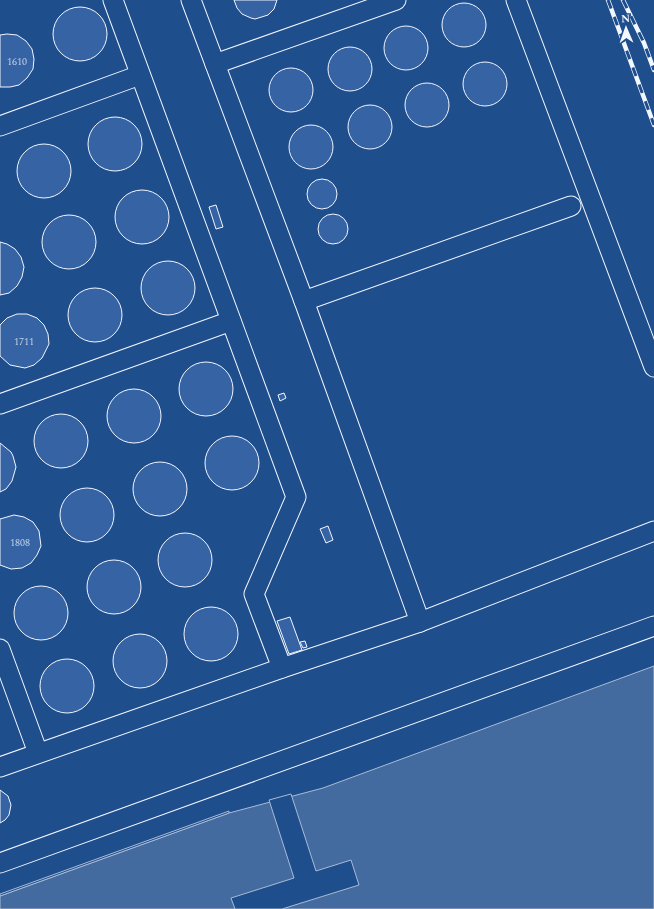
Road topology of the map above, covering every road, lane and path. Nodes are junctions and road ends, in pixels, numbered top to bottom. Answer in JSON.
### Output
{"nodes":[{"id":1,"x":113,"y":0,"type":"edge"},
{"id":2,"x":191,"y":0,"type":"edge"},
{"id":3,"x":396,"y":0,"type":"edge"},
{"id":4,"x":516,"y":0,"type":"edge"},
{"id":5,"x":215,"y":64,"type":"junction"},
{"id":6,"x":140,"y":75,"type":"junction"},
{"id":7,"x":0,"y":126,"type":"edge"},
{"id":8,"x":570,"y":206,"type":"dead end"},
{"id":9,"x":304,"y":301,"type":"junction"},
{"id":10,"x":232,"y":321,"type":"junction"},
{"id":11,"x":654,"y":368,"type":"edge"},
{"id":12,"x":0,"y":404,"type":"edge"},
{"id":13,"x":654,"y":531,"type":"edge"},
{"id":14,"x":420,"y":622,"type":"junction"},
{"id":15,"x":654,"y":626,"type":"edge"},
{"id":16,"x":0,"y":649,"type":"edge"},
{"id":17,"x":282,"y":668,"type":"junction"},
{"id":18,"x":38,"y":753,"type":"junction"},
{"id":19,"x":0,"y":767,"type":"edge"},
{"id":20,"x":0,"y":863,"type":"edge"}],
"edges":[{"from":1,"to":6,"type":"lane"},
{"from":2,"to":5,"type":"lane"},
{"from":3,"to":5,"type":"lane"},
{"from":4,"to":11,"type":"lane"},
{"from":5,"to":9,"type":"lane"},
{"from":6,"to":7,"type":"lane"},
{"from":6,"to":10,"type":"lane"},
{"from":8,"to":9,"type":"lane"},
{"from":9,"to":14,"type":"lane"},
{"from":10,"to":12,"type":"lane"},
{"from":10,"to":17,"type":"lane"},
{"from":13,"to":14,"type":"lane"},
{"from":14,"to":17,"type":"lane"},
{"from":15,"to":20,"type":"lane"},
{"from":16,"to":18,"type":"lane"},
{"from":17,"to":18,"type":"lane"},
{"from":18,"to":19,"type":"lane"}]}
